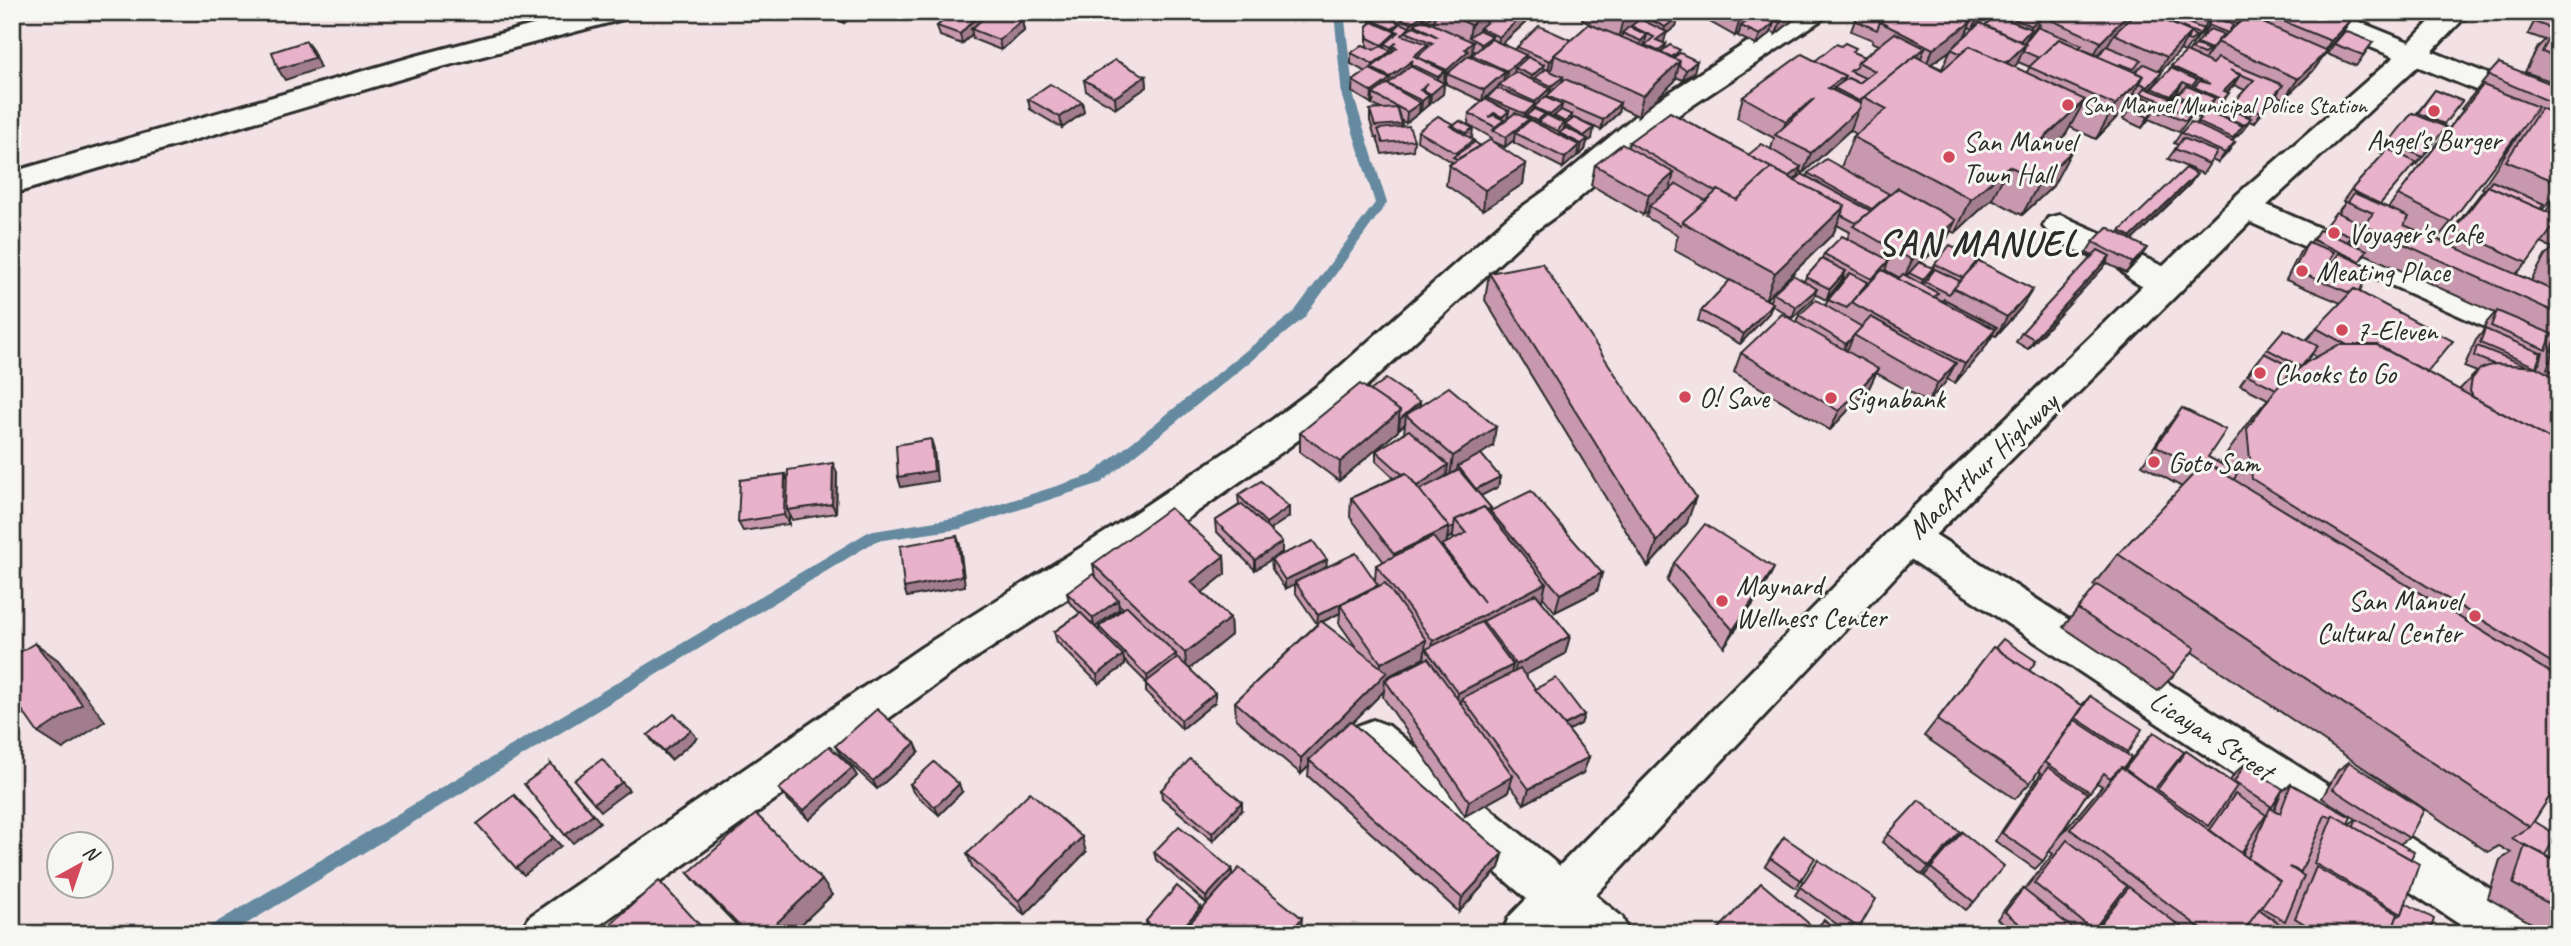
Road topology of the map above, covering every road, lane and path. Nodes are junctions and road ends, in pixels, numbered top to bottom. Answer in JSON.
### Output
{"nodes":[{"id":1,"x":617,"y":12,"type":"edge"},
{"id":2,"x":1814,"y":12,"type":"edge"},
{"id":3,"x":2309,"y":12,"type":"edge"},
{"id":4,"x":2456,"y":12,"type":"edge"},
{"id":5,"x":2412,"y":56,"type":"junction"},
{"id":6,"x":2559,"y":114,"type":"edge"},
{"id":7,"x":12,"y":183,"type":"edge"},
{"id":8,"x":2246,"y":207,"type":"junction"},
{"id":9,"x":2060,"y":226,"type":"dead end"},
{"id":10,"x":2095,"y":244,"type":"edge"},
{"id":11,"x":2134,"y":265,"type":"edge"},
{"id":12,"x":2168,"y":283,"type":"junction"},
{"id":13,"x":2559,"y":347,"type":"edge"},
{"id":14,"x":1908,"y":537,"type":"junction"},
{"id":15,"x":1373,"y":740,"type":"edge"},
{"id":16,"x":1561,"y":897,"type":"junction"},
{"id":17,"x":546,"y":934,"type":"edge"},
{"id":18,"x":1526,"y":934,"type":"edge"},
{"id":19,"x":1605,"y":934,"type":"edge"},
{"id":20,"x":2517,"y":934,"type":"edge"}],
"edges":[{"from":1,"to":7,"type":"main road"},
{"from":2,"to":17,"type":"main road"},
{"from":3,"to":5,"type":"main road"},
{"from":4,"to":5,"type":"main road","name":"MacArthur Highway"},
{"from":5,"to":6,"type":"main road"},
{"from":5,"to":8,"type":"main road","name":"MacArthur Highway"},
{"from":8,"to":12,"type":"main road","name":"MacArthur Highway"},
{"from":8,"to":13,"type":"main road"},
{"from":9,"to":10,"type":"main road"},
{"from":11,"to":12,"type":"main road"},
{"from":12,"to":14,"type":"main road","name":"MacArthur Highway"},
{"from":14,"to":16,"type":"main road","name":"MacArthur Highway"},
{"from":14,"to":20,"type":"main road","name":"Licayan Street"},
{"from":15,"to":16,"type":"main road"},
{"from":16,"to":18,"type":"main road","name":"MacArthur Highway"},
{"from":16,"to":19,"type":"main road"}]}
